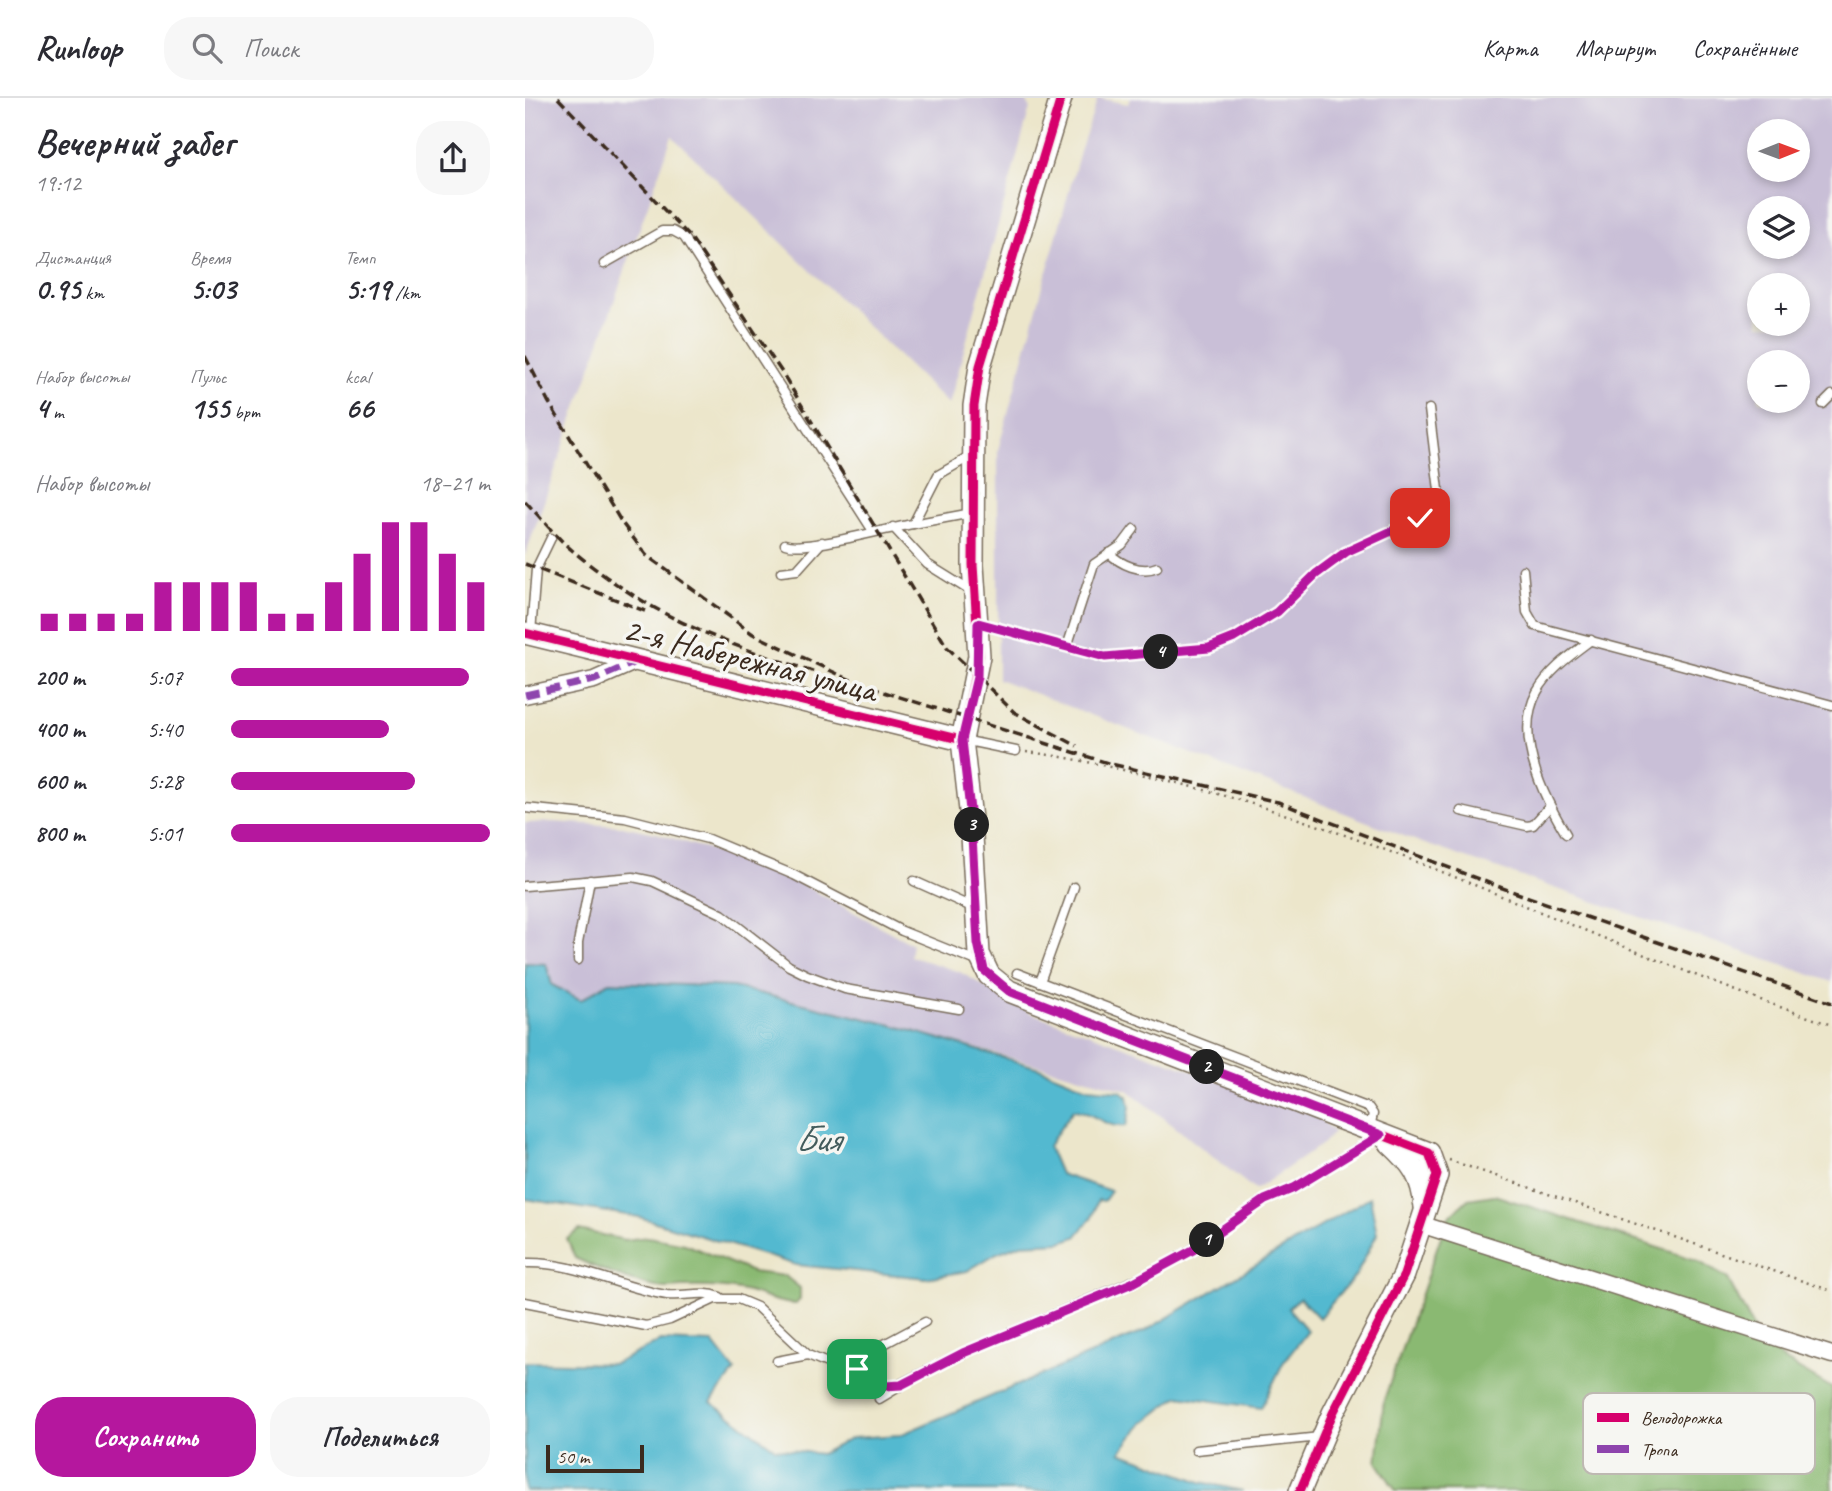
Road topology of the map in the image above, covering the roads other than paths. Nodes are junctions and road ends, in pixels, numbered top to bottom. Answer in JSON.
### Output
{"nodes":[{"id":1,"x":1061,"y":98,"type":"edge"},
{"id":2,"x":604,"y":264,"type":"dead end"},
{"id":3,"x":1832,"y":395,"type":"edge"},
{"id":4,"x":1823,"y":404,"type":"dead end"},
{"id":5,"x":1429,"y":409,"type":"dead end"},
{"id":6,"x":974,"y":454,"type":"junction"},
{"id":7,"x":974,"y":512,"type":"junction"},
{"id":8,"x":913,"y":524,"type":"junction"},
{"id":9,"x":893,"y":527,"type":"junction"},
{"id":10,"x":1134,"y":529,"type":"dead end"},
{"id":11,"x":873,"y":531,"type":"junction"},
{"id":12,"x":551,"y":538,"type":"dead end"},
{"id":13,"x":822,"y":542,"type":"junction"},
{"id":14,"x":785,"y":544,"type":"dead end"},
{"id":15,"x":1109,"y":553,"type":"junction"},
{"id":16,"x":1157,"y":567,"type":"dead end"},
{"id":17,"x":1523,"y":570,"type":"dead end"},
{"id":18,"x":781,"y":572,"type":"dead end"},
{"id":19,"x":975,"y":593,"type":"junction"},
{"id":20,"x":978,"y":623,"type":"junction"},
{"id":21,"x":528,"y":634,"type":"edge"},
{"id":22,"x":1591,"y":640,"type":"junction"},
{"id":23,"x":1067,"y":647,"type":"junction"},
{"id":24,"x":640,"y":659,"type":"junction"},
{"id":25,"x":525,"y":695,"type":"edge"},
{"id":26,"x":1832,"y":705,"type":"edge"},
{"id":27,"x":962,"y":740,"type":"junction"},
{"id":28,"x":1016,"y":751,"type":"road end"},
{"id":29,"x":1550,"y":806,"type":"junction"},
{"id":30,"x":525,"y":808,"type":"edge"},
{"id":31,"x":1461,"y":811,"type":"dead end"},
{"id":32,"x":1566,"y":834,"type":"dead end"},
{"id":33,"x":590,"y":880,"type":"junction"},
{"id":34,"x":914,"y":881,"type":"dead end"},
{"id":35,"x":525,"y":886,"type":"edge"},
{"id":36,"x":1074,"y":887,"type":"dead end"},
{"id":37,"x":977,"y":909,"type":"junction"},
{"id":38,"x":578,"y":960,"type":"dead end"},
{"id":39,"x":982,"y":963,"type":"junction"},
{"id":40,"x":1017,"y":973,"type":"dead end"},
{"id":41,"x":1040,"y":982,"type":"junction"},
{"id":42,"x":959,"y":1009,"type":"dead end"},
{"id":43,"x":1375,"y":1132,"type":"junction"},
{"id":44,"x":1422,"y":1216,"type":"junction"},
{"id":45,"x":525,"y":1263,"type":"edge"},
{"id":46,"x":722,"y":1298,"type":"junction"},
{"id":47,"x":525,"y":1302,"type":"edge"},
{"id":48,"x":925,"y":1322,"type":"dead end"},
{"id":49,"x":808,"y":1355,"type":"junction"},
{"id":50,"x":1832,"y":1355,"type":"edge"},
{"id":51,"x":777,"y":1361,"type":"dead end"},
{"id":52,"x":857,"y":1374,"type":"junction"},
{"id":53,"x":901,"y":1385,"type":"junction"},
{"id":54,"x":879,"y":1399,"type":"dead end"},
{"id":55,"x":1323,"y":1436,"type":"junction"},
{"id":56,"x":1196,"y":1450,"type":"dead end"},
{"id":57,"x":1300,"y":1491,"type":"edge"}],
"edges":[{"from":1,"to":6,"type":"street"},
{"from":2,"to":11,"type":"lane"},
{"from":3,"to":4,"type":"lane"},
{"from":5,"to":23,"type":"lane"},
{"from":6,"to":7,"type":"street"},
{"from":6,"to":8,"type":"lane"},
{"from":7,"to":8,"type":"lane"},
{"from":7,"to":19,"type":"street"},
{"from":8,"to":9,"type":"lane"},
{"from":9,"to":11,"type":"lane"},
{"from":9,"to":19,"type":"lane"},
{"from":10,"to":15,"type":"lane"},
{"from":11,"to":13,"type":"lane"},
{"from":12,"to":21,"type":"lane"},
{"from":13,"to":14,"type":"lane"},
{"from":13,"to":18,"type":"lane"},
{"from":15,"to":16,"type":"lane"},
{"from":15,"to":23,"type":"lane"},
{"from":17,"to":22,"type":"lane"},
{"from":19,"to":20,"type":"street"},
{"from":20,"to":23,"type":"lane"},
{"from":20,"to":27,"type":"street"},
{"from":21,"to":24,"type":"street","name":"2-я Набережная улица"},
{"from":22,"to":26,"type":"lane"},
{"from":22,"to":29,"type":"lane"},
{"from":24,"to":25,"type":"street"},
{"from":24,"to":27,"type":"street","name":"2-я Набережная улица"},
{"from":27,"to":28,"type":"lane"},
{"from":27,"to":37,"type":"street"},
{"from":29,"to":31,"type":"lane"},
{"from":29,"to":32,"type":"lane"},
{"from":30,"to":39,"type":"lane"},
{"from":33,"to":35,"type":"lane"},
{"from":33,"to":38,"type":"lane"},
{"from":33,"to":42,"type":"lane"},
{"from":34,"to":37,"type":"lane"},
{"from":36,"to":41,"type":"lane"},
{"from":37,"to":39,"type":"street"},
{"from":39,"to":43,"type":"street"},
{"from":40,"to":41,"type":"lane"},
{"from":41,"to":43,"type":"lane"},
{"from":43,"to":44,"type":"street"},
{"from":43,"to":44,"type":"street"},
{"from":43,"to":53,"type":"lane"},
{"from":44,"to":50,"type":"street"},
{"from":44,"to":55,"type":"street"},
{"from":45,"to":46,"type":"lane"},
{"from":46,"to":47,"type":"lane"},
{"from":46,"to":49,"type":"lane"},
{"from":48,"to":52,"type":"lane"},
{"from":49,"to":51,"type":"lane"},
{"from":49,"to":52,"type":"lane"},
{"from":52,"to":53,"type":"lane"},
{"from":53,"to":54,"type":"lane"},
{"from":55,"to":56,"type":"lane"},
{"from":55,"to":57,"type":"street"}]}
